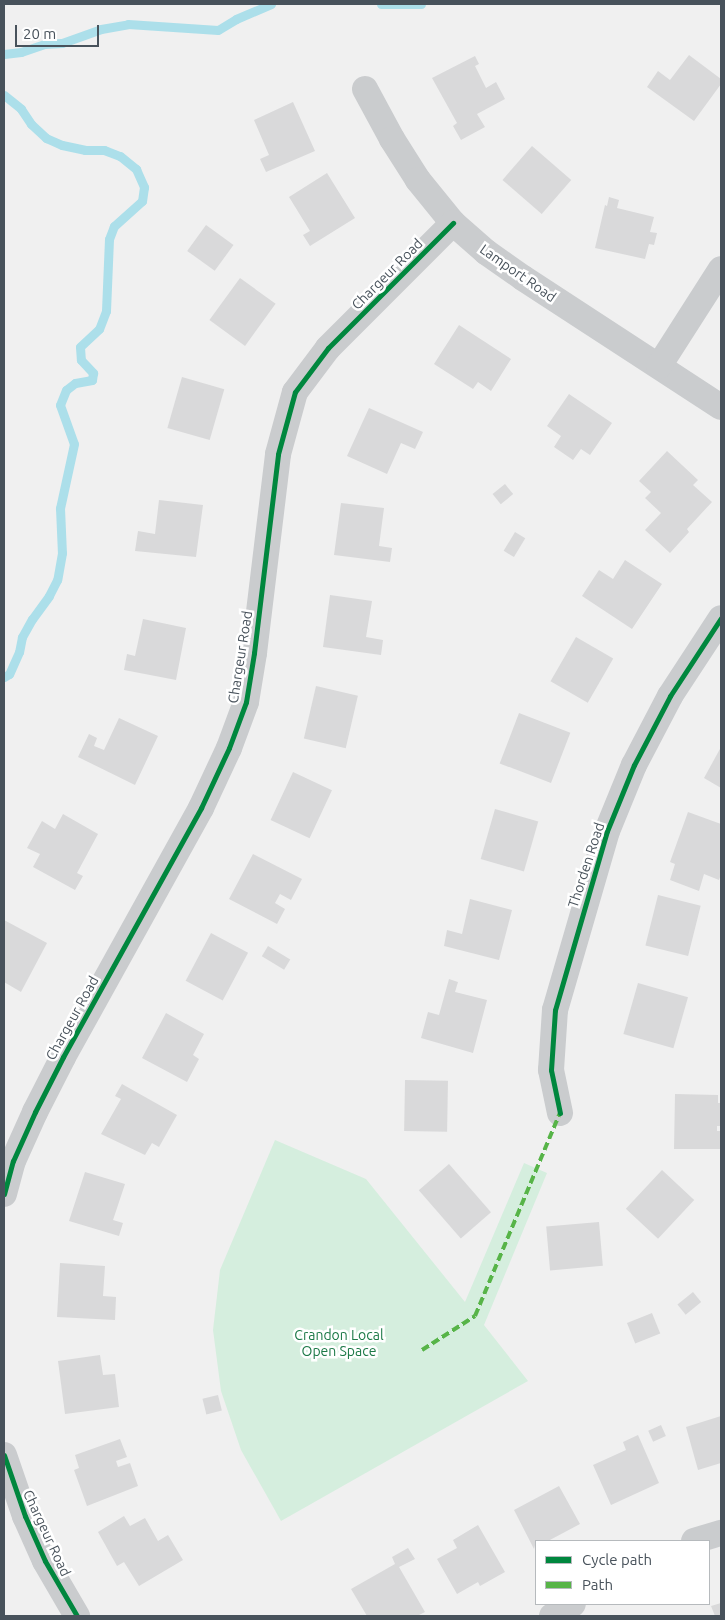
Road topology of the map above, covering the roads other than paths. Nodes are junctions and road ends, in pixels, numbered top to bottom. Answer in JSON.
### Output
{"nodes":[{"id":1,"x":365,"y":89,"type":"dead end"},
{"id":2,"x":453,"y":223,"type":"junction"},
{"id":3,"x":721,"y":269,"type":"edge"},
{"id":4,"x":659,"y":366,"type":"junction"},
{"id":5,"x":721,"y":407,"type":"edge"},
{"id":6,"x":721,"y":618,"type":"edge"},
{"id":7,"x":560,"y":1113,"type":"dead end"},
{"id":8,"x":4,"y":1194,"type":"edge"},
{"id":9,"x":4,"y":1455,"type":"edge"},
{"id":10,"x":721,"y":1532,"type":"edge"},
{"id":11,"x":697,"y":1540,"type":"edge"},
{"id":12,"x":571,"y":1605,"type":"edge"},
{"id":13,"x":77,"y":1616,"type":"edge"},
{"id":14,"x":552,"y":1616,"type":"edge"}],
"edges":[{"from":1,"to":2,"type":"street","name":"Lamport Road"},
{"from":2,"to":4,"type":"street","name":"Lamport Road"},
{"from":2,"to":8,"type":"street","name":"Chargeur Road"},
{"from":3,"to":4,"type":"street"},
{"from":4,"to":5,"type":"street","name":"Lamport Road"},
{"from":6,"to":7,"type":"street","name":"Thorden Road"},
{"from":9,"to":13,"type":"street","name":"Chargeur Road"},
{"from":10,"to":11,"type":"street"},
{"from":12,"to":14,"type":"street"}]}
